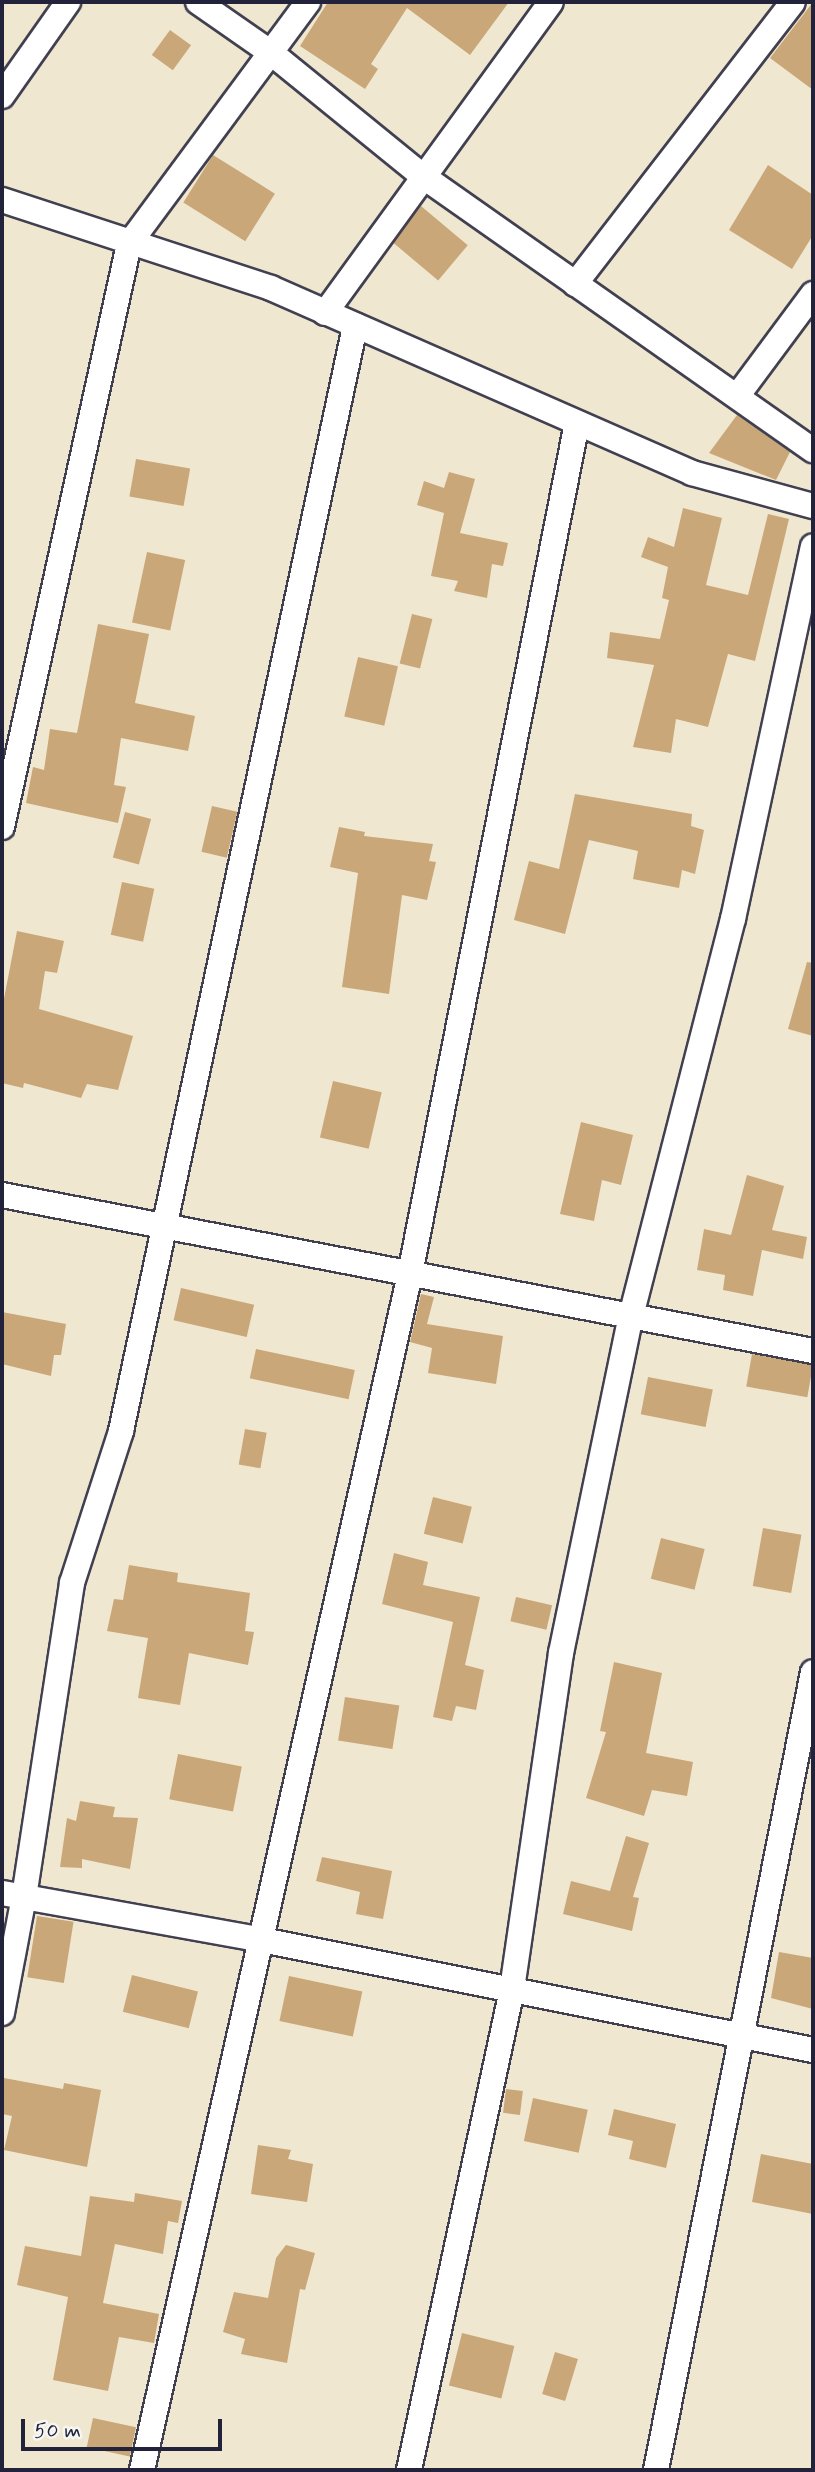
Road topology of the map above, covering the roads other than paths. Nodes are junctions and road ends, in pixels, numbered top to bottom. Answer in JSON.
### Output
{"nodes":[{"id":1,"x":68,"y":2,"type":"edge"},
{"id":2,"x":198,"y":2,"type":"edge"},
{"id":3,"x":309,"y":2,"type":"edge"},
{"id":4,"x":551,"y":2,"type":"edge"},
{"id":5,"x":793,"y":2,"type":"edge"},
{"id":6,"x":270,"y":52,"type":"junction"},
{"id":7,"x":2,"y":96,"type":"edge"},
{"id":8,"x":425,"y":177,"type":"junction"},
{"id":9,"x":2,"y":200,"type":"edge"},
{"id":10,"x":129,"y":244,"type":"junction"},
{"id":11,"x":575,"y":284,"type":"junction"},
{"id":12,"x":813,"y":294,"type":"edge"},
{"id":13,"x":325,"y":313,"type":"junction"},
{"id":14,"x":355,"y":326,"type":"junction"},
{"id":15,"x":738,"y":395,"type":"junction"},
{"id":16,"x":576,"y":423,"type":"junction"},
{"id":17,"x":813,"y":450,"type":"edge"},
{"id":18,"x":813,"y":506,"type":"edge"},
{"id":19,"x":813,"y":547,"type":"edge"},
{"id":20,"x":2,"y":827,"type":"edge"},
{"id":21,"x":2,"y":1195,"type":"edge"},
{"id":22,"x":163,"y":1226,"type":"junction"},
{"id":23,"x":410,"y":1274,"type":"junction"},
{"id":24,"x":631,"y":1316,"type":"junction"},
{"id":25,"x":813,"y":1351,"type":"edge"},
{"id":26,"x":813,"y":1672,"type":"edge"},
{"id":27,"x":13,"y":1895,"type":"edge"},
{"id":28,"x":262,"y":1940,"type":"junction"},
{"id":29,"x":512,"y":1989,"type":"junction"},
{"id":30,"x":2,"y":2013,"type":"edge"},
{"id":31,"x":739,"y":2035,"type":"junction"},
{"id":32,"x":813,"y":2050,"type":"edge"},
{"id":33,"x":142,"y":2470,"type":"edge"},
{"id":34,"x":409,"y":2470,"type":"edge"},
{"id":35,"x":656,"y":2470,"type":"edge"}],
"edges":[{"from":1,"to":7,"type":"street"},
{"from":2,"to":6,"type":"street"},
{"from":3,"to":6,"type":"street"},
{"from":4,"to":8,"type":"street"},
{"from":5,"to":11,"type":"street"},
{"from":6,"to":8,"type":"street"},
{"from":6,"to":10,"type":"street"},
{"from":8,"to":11,"type":"street"},
{"from":8,"to":13,"type":"street"},
{"from":9,"to":10,"type":"street"},
{"from":10,"to":13,"type":"street"},
{"from":10,"to":20,"type":"street"},
{"from":11,"to":15,"type":"street"},
{"from":12,"to":15,"type":"street"},
{"from":13,"to":14,"type":"street"},
{"from":14,"to":16,"type":"street"},
{"from":14,"to":22,"type":"street"},
{"from":15,"to":17,"type":"street"},
{"from":16,"to":18,"type":"street"},
{"from":16,"to":23,"type":"street"},
{"from":19,"to":24,"type":"street"},
{"from":21,"to":22,"type":"street"},
{"from":22,"to":23,"type":"street"},
{"from":22,"to":27,"type":"street"},
{"from":23,"to":24,"type":"street"},
{"from":23,"to":28,"type":"street"},
{"from":24,"to":25,"type":"street"},
{"from":24,"to":29,"type":"street"},
{"from":26,"to":31,"type":"street"},
{"from":27,"to":28,"type":"street"},
{"from":27,"to":30,"type":"street"},
{"from":28,"to":29,"type":"street"},
{"from":28,"to":33,"type":"street"},
{"from":29,"to":31,"type":"street"},
{"from":29,"to":34,"type":"street"},
{"from":31,"to":32,"type":"street"},
{"from":31,"to":35,"type":"street"}]}
